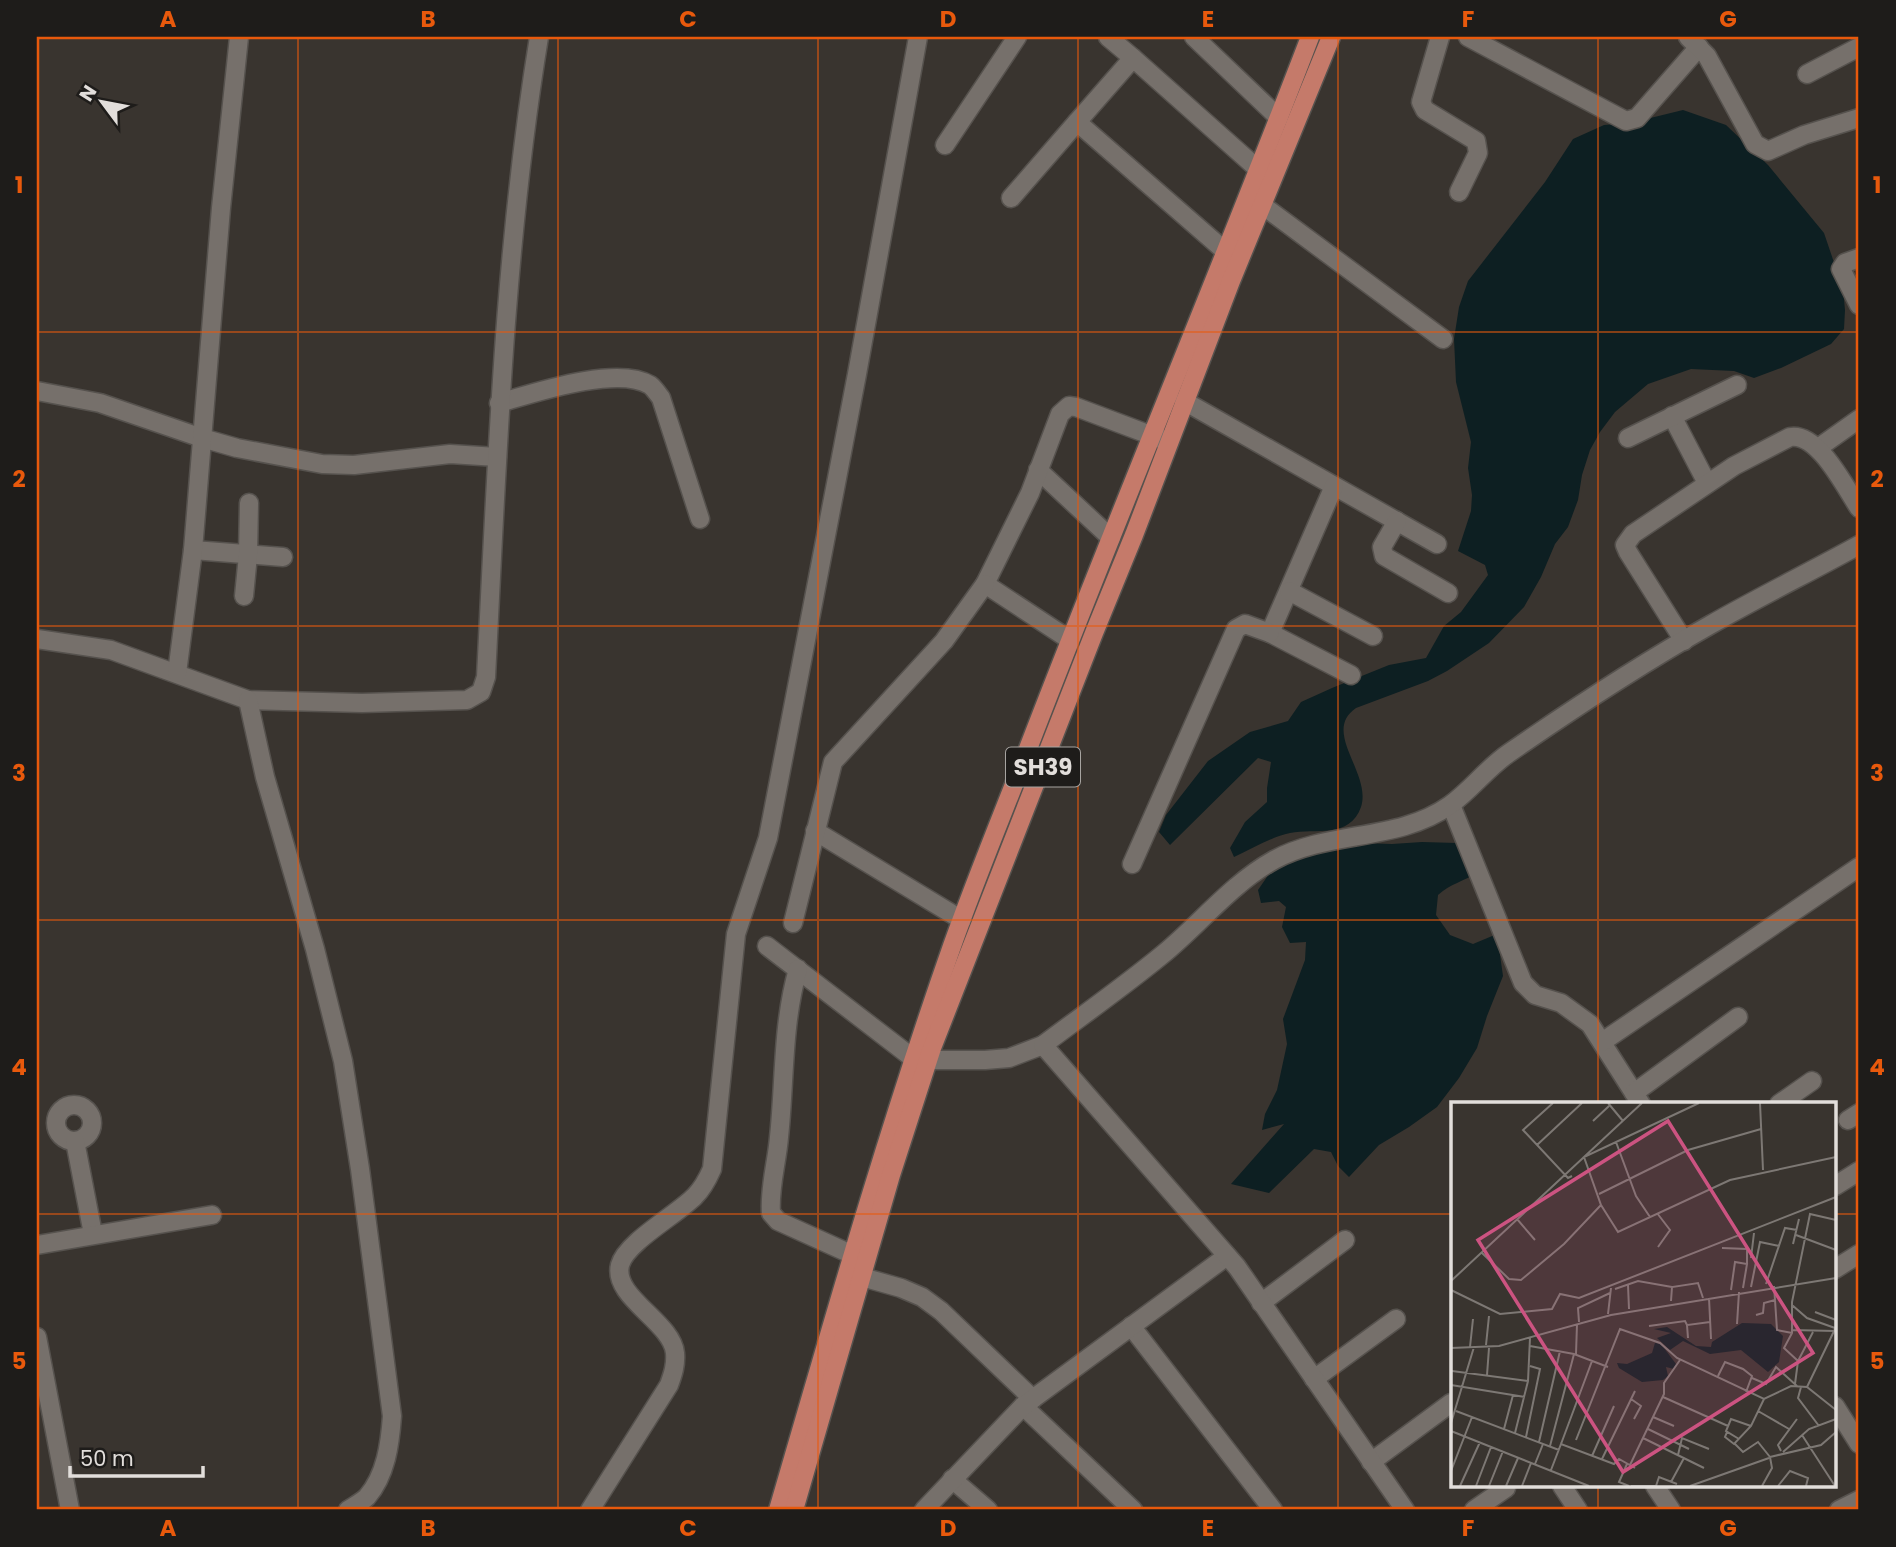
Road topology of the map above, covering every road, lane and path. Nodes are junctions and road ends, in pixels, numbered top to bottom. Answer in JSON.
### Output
{"nodes":[{"id":1,"x":239,"y":37,"type":"edge"},
{"id":2,"x":539,"y":37,"type":"edge"},
{"id":3,"x":918,"y":37,"type":"edge"},
{"id":4,"x":1017,"y":37,"type":"edge"},
{"id":5,"x":1108,"y":37,"type":"edge"},
{"id":6,"x":1194,"y":37,"type":"edge"},
{"id":7,"x":1310,"y":37,"type":"edge"},
{"id":8,"x":1331,"y":37,"type":"edge"},
{"id":9,"x":1440,"y":37,"type":"edge"},
{"id":10,"x":1468,"y":37,"type":"edge"},
{"id":11,"x":1854,"y":37,"type":"edge"},
{"id":12,"x":1694,"y":42,"type":"edge"},
{"id":13,"x":1859,"y":46,"type":"edge"},
{"id":14,"x":1133,"y":58,"type":"junction"},
{"id":15,"x":1807,"y":74,"type":"dead end"},
{"id":16,"x":1279,"y":118,"type":"junction"},
{"id":17,"x":1859,"y":118,"type":"edge"},
{"id":18,"x":1076,"y":122,"type":"junction"},
{"id":19,"x":946,"y":145,"type":"dead end"},
{"id":20,"x":1259,"y":170,"type":"junction"},
{"id":21,"x":1460,"y":192,"type":"dead end"},
{"id":22,"x":1011,"y":198,"type":"dead end"},
{"id":23,"x":1262,"y":205,"type":"junction"},
{"id":24,"x":1225,"y":251,"type":"junction"},
{"id":25,"x":1859,"y":258,"type":"edge"},
{"id":26,"x":1859,"y":305,"type":"edge"},
{"id":27,"x":1443,"y":339,"type":"dead end"},
{"id":28,"x":1737,"y":385,"type":"dead end"},
{"id":29,"x":37,"y":391,"type":"edge"},
{"id":30,"x":1184,"y":401,"type":"junction"},
{"id":31,"x":499,"y":403,"type":"junction"},
{"id":32,"x":1672,"y":416,"type":"junction"},
{"id":33,"x":1859,"y":419,"type":"edge"},
{"id":34,"x":1152,"y":435,"type":"junction"},
{"id":35,"x":202,"y":438,"type":"junction"},
{"id":36,"x":1628,"y":438,"type":"dead end"},
{"id":37,"x":1169,"y":442,"type":"junction"},
{"id":38,"x":1818,"y":448,"type":"junction"},
{"id":39,"x":497,"y":457,"type":"junction"},
{"id":40,"x":1038,"y":470,"type":"junction"},
{"id":41,"x":1707,"y":483,"type":"junction"},
{"id":42,"x":1334,"y":486,"type":"junction"},
{"id":43,"x":249,"y":503,"type":"dead end"},
{"id":44,"x":1859,"y":508,"type":"edge"},
{"id":45,"x":700,"y":519,"type":"dead end"},
{"id":46,"x":1397,"y":521,"type":"junction"},
{"id":47,"x":1111,"y":538,"type":"junction"},
{"id":48,"x":1437,"y":544,"type":"dead end"},
{"id":49,"x":1859,"y":545,"type":"edge"},
{"id":50,"x":193,"y":550,"type":"junction"},
{"id":51,"x":248,"y":555,"type":"junction"},
{"id":52,"x":284,"y":557,"type":"dead end"},
{"id":53,"x":985,"y":584,"type":"junction"},
{"id":54,"x":1289,"y":591,"type":"junction"},
{"id":55,"x":1448,"y":593,"type":"dead end"},
{"id":56,"x":244,"y":596,"type":"dead end"},
{"id":57,"x":1270,"y":633,"type":"junction"},
{"id":58,"x":1373,"y":636,"type":"dead end"},
{"id":59,"x":37,"y":639,"type":"edge"},
{"id":60,"x":1070,"y":640,"type":"junction"},
{"id":61,"x":1684,"y":641,"type":"junction"},
{"id":62,"x":177,"y":673,"type":"junction"},
{"id":63,"x":1351,"y":675,"type":"dead end"},
{"id":64,"x":248,"y":700,"type":"junction"},
{"id":65,"x":1451,"y":805,"type":"junction"},
{"id":66,"x":815,"y":831,"type":"junction"},
{"id":67,"x":1132,"y":864,"type":"dead end"},
{"id":68,"x":1859,"y":867,"type":"edge"},
{"id":69,"x":962,"y":920,"type":"junction"},
{"id":70,"x":793,"y":923,"type":"dead end"},
{"id":71,"x":767,"y":946,"type":"dead end"},
{"id":72,"x":798,"y":969,"type":"junction"},
{"id":73,"x":1738,"y":1017,"type":"dead end"},
{"id":74,"x":1602,"y":1042,"type":"junction"},
{"id":75,"x":1043,"y":1045,"type":"junction"},
{"id":76,"x":921,"y":1060,"type":"junction"},
{"id":77,"x":1812,"y":1081,"type":"dead end"},
{"id":78,"x":1638,"y":1099,"type":"edge"},
{"id":79,"x":1782,"y":1102,"type":"edge"},
{"id":80,"x":75,"y":1141,"type":"dead end"},
{"id":81,"x":1859,"y":1171,"type":"edge"},
{"id":82,"x":1836,"y":1185,"type":"edge"},
{"id":83,"x":212,"y":1215,"type":"dead end"},
{"id":84,"x":93,"y":1234,"type":"junction"},
{"id":85,"x":1345,"y":1240,"type":"dead end"},
{"id":86,"x":37,"y":1244,"type":"edge"},
{"id":87,"x":1859,"y":1254,"type":"edge"},
{"id":88,"x":853,"y":1255,"type":"junction"},
{"id":89,"x":1227,"y":1256,"type":"junction"},
{"id":90,"x":1836,"y":1268,"type":"edge"},
{"id":91,"x":862,"y":1277,"type":"junction"},
{"id":92,"x":1261,"y":1303,"type":"junction"},
{"id":93,"x":1396,"y":1319,"type":"dead end"},
{"id":94,"x":1131,"y":1326,"type":"junction"},
{"id":95,"x":37,"y":1337,"type":"edge"},
{"id":96,"x":1314,"y":1379,"type":"junction"},
{"id":97,"x":1028,"y":1403,"type":"junction"},
{"id":98,"x":1451,"y":1403,"type":"dead end"},
{"id":99,"x":1836,"y":1408,"type":"edge"},
{"id":100,"x":1859,"y":1444,"type":"edge"},
{"id":101,"x":1371,"y":1462,"type":"junction"},
{"id":102,"x":952,"y":1479,"type":"junction"},
{"id":103,"x":1506,"y":1488,"type":"dead end"},
{"id":104,"x":1563,"y":1488,"type":"edge"},
{"id":105,"x":1656,"y":1488,"type":"edge"},
{"id":106,"x":1859,"y":1500,"type":"edge"},
{"id":107,"x":70,"y":1510,"type":"edge"},
{"id":108,"x":348,"y":1510,"type":"edge"},
{"id":109,"x":590,"y":1510,"type":"edge"},
{"id":110,"x":778,"y":1510,"type":"edge"},
{"id":111,"x":794,"y":1510,"type":"edge"},
{"id":112,"x":925,"y":1510,"type":"edge"},
{"id":113,"x":988,"y":1510,"type":"edge"},
{"id":114,"x":1133,"y":1510,"type":"edge"},
{"id":115,"x":1273,"y":1510,"type":"edge"},
{"id":116,"x":1405,"y":1510,"type":"edge"},
{"id":117,"x":1474,"y":1510,"type":"edge"},
{"id":118,"x":1578,"y":1510,"type":"edge"},
{"id":119,"x":1671,"y":1510,"type":"edge"},
{"id":120,"x":1839,"y":1510,"type":"edge"}],
"edges":[{"from":1,"to":35,"type":"street"},
{"from":2,"to":31,"type":"street"},
{"from":3,"to":109,"type":"street"},
{"from":4,"to":19,"type":"street"},
{"from":5,"to":14,"type":"street"},
{"from":6,"to":16,"type":"street"},
{"from":7,"to":16,"type":"main road","number":"SH39"},
{"from":8,"to":23,"type":"main road","number":"SH39"},
{"from":9,"to":21,"type":"street"},
{"from":10,"to":12,"type":"street"},
{"from":11,"to":13,"type":"street"},
{"from":12,"to":17,"type":"street"},
{"from":13,"to":15,"type":"street"},
{"from":14,"to":18,"type":"street"},
{"from":14,"to":20,"type":"street"},
{"from":16,"to":20,"type":"main road","number":"SH39"},
{"from":18,"to":22,"type":"street"},
{"from":18,"to":24,"type":"street"},
{"from":20,"to":24,"type":"main road","number":"SH39"},
{"from":23,"to":27,"type":"street"},
{"from":23,"to":30,"type":"main road","number":"SH39"},
{"from":24,"to":34,"type":"main road","number":"SH39"},
{"from":25,"to":26,"type":"street"},
{"from":28,"to":32,"type":"street"},
{"from":29,"to":35,"type":"street"},
{"from":30,"to":37,"type":"main road","number":"SH39"},
{"from":30,"to":42,"type":"street"},
{"from":31,"to":39,"type":"street"},
{"from":31,"to":45,"type":"street"},
{"from":32,"to":36,"type":"street"},
{"from":32,"to":41,"type":"street"},
{"from":33,"to":38,"type":"street"},
{"from":34,"to":37,"type":"street"},
{"from":34,"to":40,"type":"street"},
{"from":34,"to":47,"type":"main road","number":"SH39"},
{"from":35,"to":39,"type":"street"},
{"from":35,"to":50,"type":"street"},
{"from":37,"to":76,"type":"main road","number":"SH39"},
{"from":38,"to":41,"type":"street"},
{"from":38,"to":44,"type":"street"},
{"from":39,"to":64,"type":"street"},
{"from":40,"to":47,"type":"street"},
{"from":40,"to":53,"type":"street"},
{"from":41,"to":61,"type":"street"},
{"from":42,"to":46,"type":"street"},
{"from":42,"to":54,"type":"street"},
{"from":43,"to":51,"type":"street"},
{"from":46,"to":48,"type":"street"},
{"from":46,"to":55,"type":"street"},
{"from":47,"to":60,"type":"main road","number":"SH39"},
{"from":49,"to":61,"type":"street"},
{"from":50,"to":51,"type":"street"},
{"from":50,"to":62,"type":"street"},
{"from":51,"to":52,"type":"street"},
{"from":51,"to":56,"type":"street"},
{"from":53,"to":60,"type":"street"},
{"from":53,"to":66,"type":"street"},
{"from":54,"to":57,"type":"street"},
{"from":54,"to":58,"type":"street"},
{"from":57,"to":63,"type":"street"},
{"from":57,"to":67,"type":"street"},
{"from":59,"to":62,"type":"street"},
{"from":60,"to":69,"type":"main road","number":"SH39"},
{"from":61,"to":65,"type":"street"},
{"from":62,"to":64,"type":"street"},
{"from":64,"to":108,"type":"street"},
{"from":65,"to":74,"type":"street"},
{"from":65,"to":75,"type":"street"},
{"from":66,"to":69,"type":"street"},
{"from":66,"to":70,"type":"street"},
{"from":68,"to":74,"type":"street"},
{"from":69,"to":76,"type":"main road","number":"SH39"},
{"from":71,"to":72,"type":"street"},
{"from":72,"to":76,"type":"street"},
{"from":72,"to":88,"type":"street"},
{"from":73,"to":78,"type":"street"},
{"from":74,"to":78,"type":"street"},
{"from":75,"to":76,"type":"street"},
{"from":75,"to":89,"type":"street"},
{"from":76,"to":88,"type":"main road","number":"SH39"},
{"from":76,"to":91,"type":"main road","number":"SH39"},
{"from":77,"to":79,"type":"street"},
{"from":80,"to":84,"type":"street"},
{"from":81,"to":82,"type":"street"},
{"from":83,"to":84,"type":"street"},
{"from":84,"to":86,"type":"street"},
{"from":85,"to":92,"type":"street"},
{"from":87,"to":90,"type":"street"},
{"from":88,"to":110,"type":"main road","number":"SH39"},
{"from":89,"to":92,"type":"street"},
{"from":89,"to":94,"type":"street"},
{"from":91,"to":97,"type":"street"},
{"from":91,"to":111,"type":"main road","number":"SH39"},
{"from":92,"to":96,"type":"street"},
{"from":93,"to":96,"type":"street"},
{"from":94,"to":97,"type":"street"},
{"from":94,"to":115,"type":"street"},
{"from":95,"to":107,"type":"street"},
{"from":96,"to":101,"type":"street"},
{"from":97,"to":102,"type":"street"},
{"from":97,"to":114,"type":"street"},
{"from":98,"to":101,"type":"street"},
{"from":99,"to":100,"type":"street"},
{"from":101,"to":116,"type":"street"},
{"from":102,"to":112,"type":"street"},
{"from":102,"to":113,"type":"street"},
{"from":103,"to":117,"type":"street"},
{"from":104,"to":118,"type":"street"},
{"from":105,"to":119,"type":"street"},
{"from":106,"to":120,"type":"street"}]}
